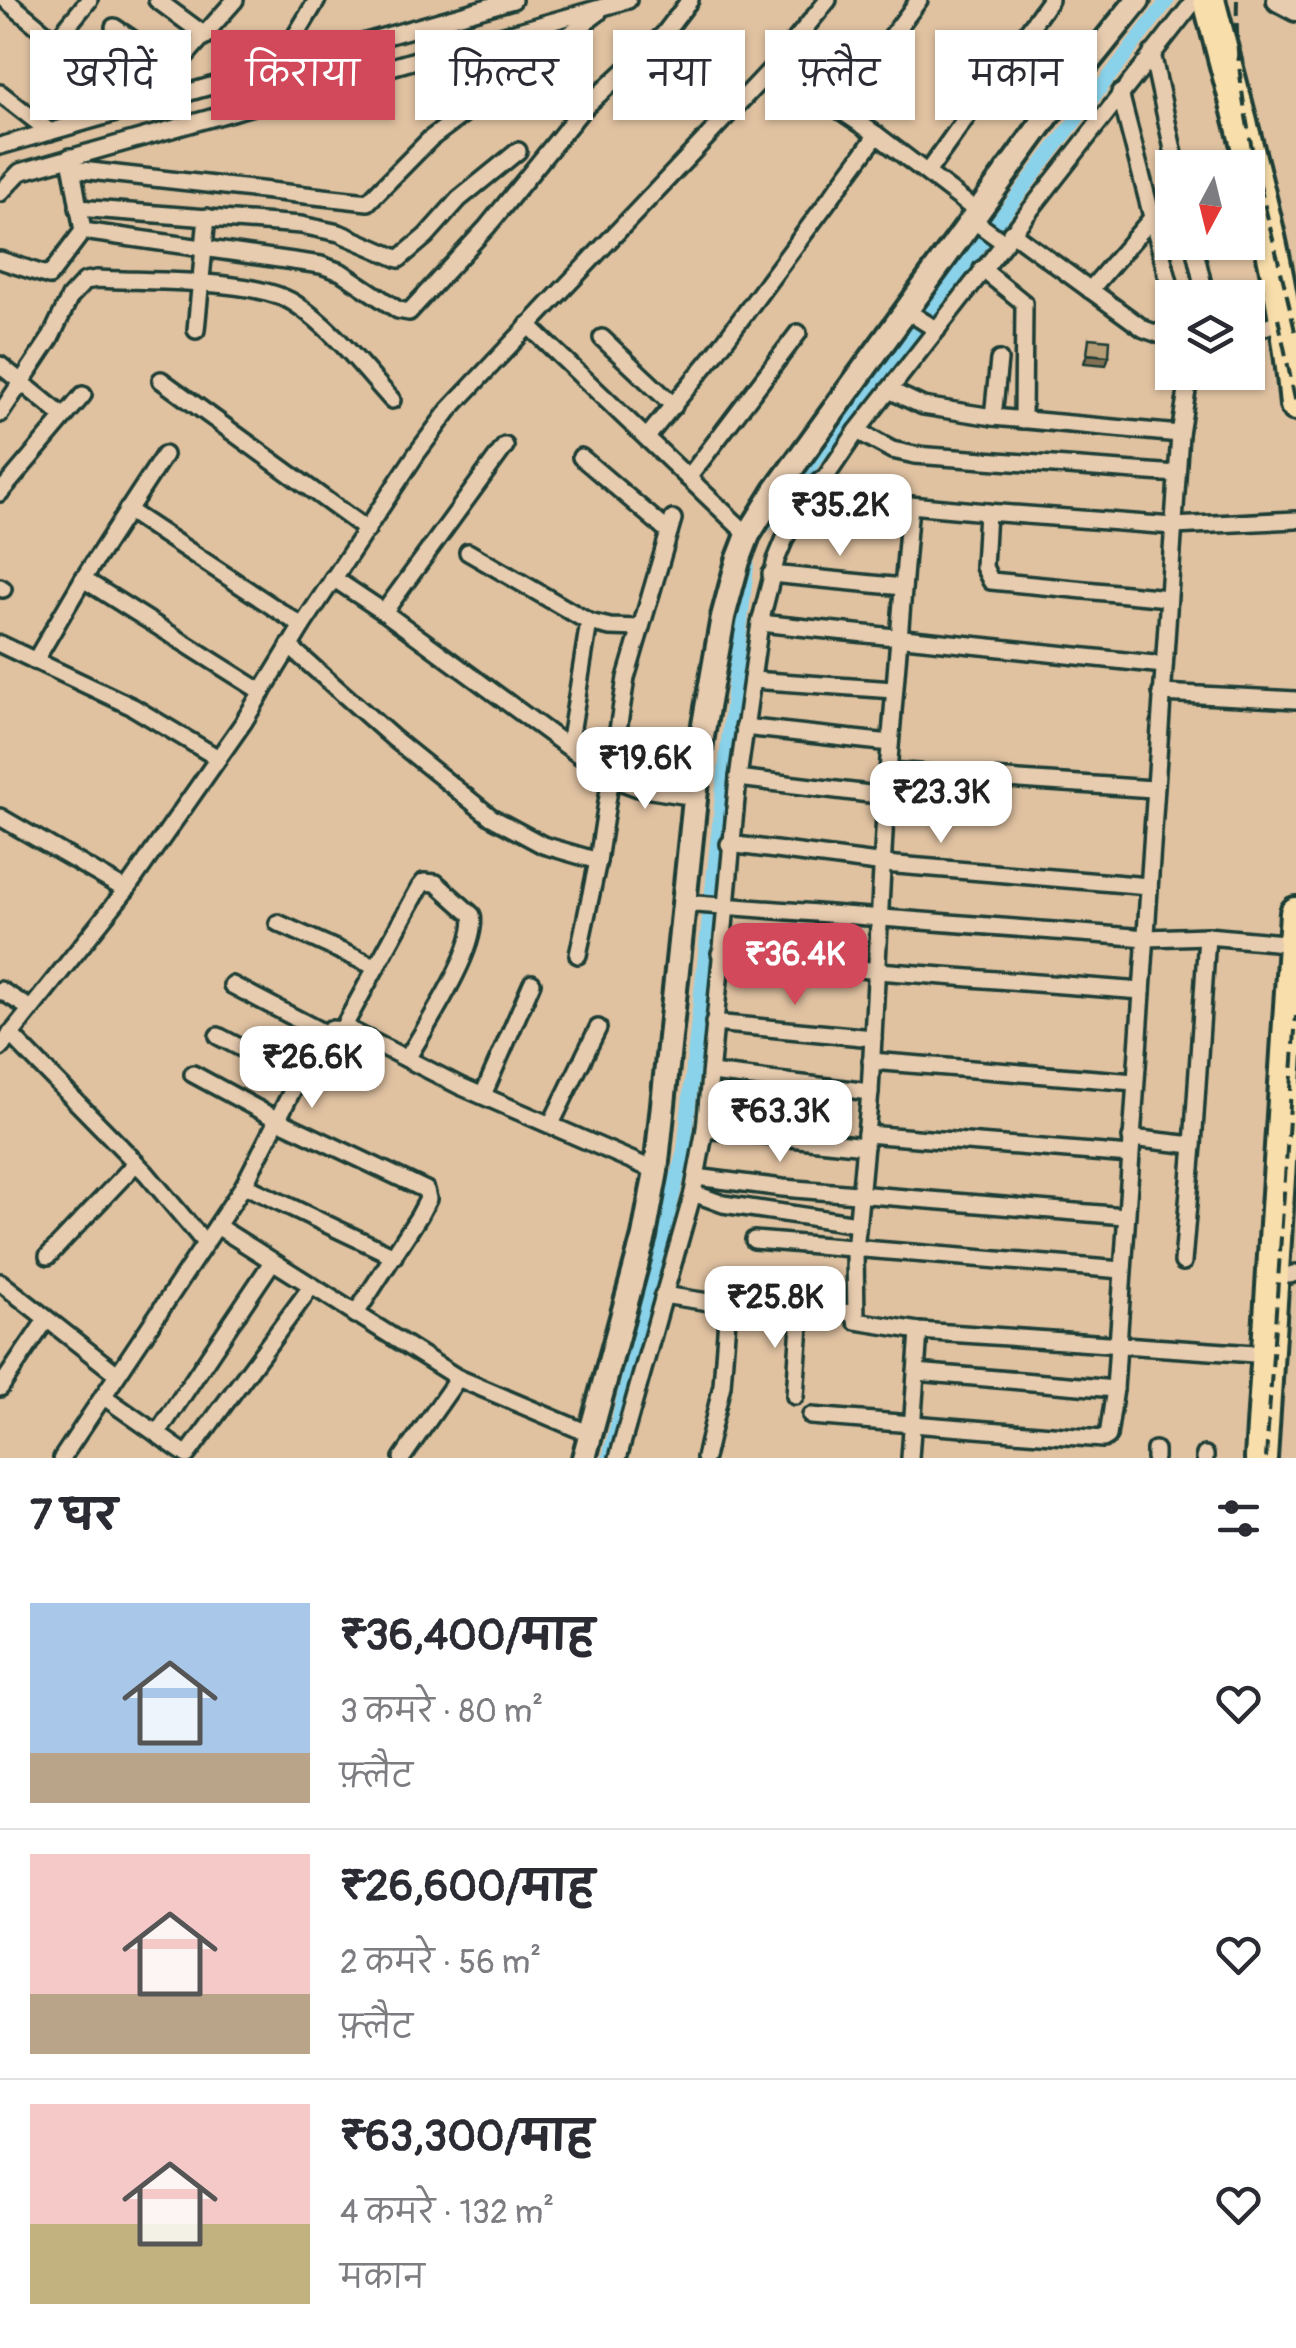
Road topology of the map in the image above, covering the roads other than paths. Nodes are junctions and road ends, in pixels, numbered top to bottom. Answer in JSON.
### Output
{"nodes":[{"id":1,"x":6,"y":0,"type":"edge"},
{"id":2,"x":157,"y":0,"type":"edge"},
{"id":3,"x":235,"y":0,"type":"edge"},
{"id":4,"x":317,"y":0,"type":"edge"},
{"id":5,"x":514,"y":0,"type":"edge"},
{"id":6,"x":628,"y":0,"type":"edge"},
{"id":7,"x":690,"y":0,"type":"edge"},
{"id":8,"x":828,"y":0,"type":"edge"},
{"id":9,"x":919,"y":0,"type":"edge"},
{"id":10,"x":1050,"y":0,"type":"edge"},
{"id":11,"x":1138,"y":0,"type":"edge"},
{"id":12,"x":1195,"y":0,"type":"edge"},
{"id":13,"x":1208,"y":0,"type":"edge"},
{"id":14,"x":1227,"y":0,"type":"edge"},
{"id":15,"x":1279,"y":0,"type":"edge"},
{"id":16,"x":88,"y":1,"type":"edge"},
{"id":17,"x":608,"y":5,"type":"junction"},
{"id":18,"x":1296,"y":9,"type":"edge"},
{"id":19,"x":114,"y":27,"type":"dead end"},
{"id":20,"x":44,"y":30,"type":"edge"},
{"id":21,"x":64,"y":30,"type":"edge"},
{"id":22,"x":118,"y":30,"type":"edge"},
{"id":23,"x":299,"y":30,"type":"edge"},
{"id":24,"x":803,"y":30,"type":"edge"},
{"id":25,"x":896,"y":30,"type":"edge"},
{"id":26,"x":395,"y":34,"type":"edge"},
{"id":27,"x":206,"y":36,"type":"junction"},
{"id":28,"x":191,"y":51,"type":"edge"},
{"id":29,"x":1152,"y":53,"type":"junction"},
{"id":30,"x":765,"y":75,"type":"edge"},
{"id":31,"x":0,"y":93,"type":"edge"},
{"id":32,"x":1120,"y":93,"type":"junction"},
{"id":33,"x":92,"y":120,"type":"edge"},
{"id":34,"x":855,"y":120,"type":"edge"},
{"id":35,"x":1248,"y":123,"type":"junction"},
{"id":36,"x":50,"y":132,"type":"junction"},
{"id":37,"x":877,"y":135,"type":"junction"},
{"id":38,"x":0,"y":146,"type":"edge"},
{"id":39,"x":1173,"y":150,"type":"edge"},
{"id":40,"x":518,"y":151,"type":"dead end"},
{"id":41,"x":71,"y":163,"type":"junction"},
{"id":42,"x":928,"y":172,"type":"junction"},
{"id":43,"x":0,"y":193,"type":"edge"},
{"id":44,"x":78,"y":208,"type":"junction"},
{"id":45,"x":207,"y":217,"type":"junction"},
{"id":46,"x":1152,"y":218,"type":"junction"},
{"id":47,"x":991,"y":229,"type":"junction"},
{"id":48,"x":83,"y":230,"type":"junction"},
{"id":49,"x":204,"y":247,"type":"junction"},
{"id":50,"x":0,"y":260,"type":"edge"},
{"id":51,"x":982,"y":270,"type":"junction"},
{"id":52,"x":1168,"y":280,"type":"edge"},
{"id":53,"x":201,"y":285,"type":"junction"},
{"id":54,"x":1090,"y":290,"type":"junction"},
{"id":55,"x":1290,"y":313,"type":"edge"},
{"id":56,"x":922,"y":321,"type":"junction"},
{"id":57,"x":528,"y":325,"type":"junction"},
{"id":58,"x":1265,"y":326,"type":"edge"},
{"id":59,"x":196,"y":330,"type":"dead end"},
{"id":60,"x":1155,"y":332,"type":"edge"},
{"id":61,"x":798,"y":333,"type":"dead end"},
{"id":62,"x":602,"y":338,"type":"dead end"},
{"id":63,"x":999,"y":360,"type":"dead end"},
{"id":64,"x":0,"y":365,"type":"edge"},
{"id":65,"x":161,"y":380,"type":"dead end"},
{"id":66,"x":23,"y":382,"type":"junction"},
{"id":67,"x":889,"y":390,"type":"junction"},
{"id":68,"x":1187,"y":390,"type":"edge"},
{"id":69,"x":83,"y":395,"type":"dead end"},
{"id":70,"x":392,"y":400,"type":"dead end"},
{"id":71,"x":1296,"y":404,"type":"edge"},
{"id":72,"x":674,"y":406,"type":"junction"},
{"id":73,"x":0,"y":414,"type":"edge"},
{"id":74,"x":64,"y":417,"type":"junction"},
{"id":75,"x":993,"y":418,"type":"junction"},
{"id":76,"x":1023,"y":420,"type":"junction"},
{"id":77,"x":857,"y":431,"type":"junction"},
{"id":78,"x":1180,"y":434,"type":"junction"},
{"id":79,"x":647,"y":437,"type":"junction"},
{"id":80,"x":504,"y":446,"type":"dead end"},
{"id":81,"x":164,"y":456,"type":"dead end"},
{"id":82,"x":581,"y":457,"type":"dead end"},
{"id":83,"x":1177,"y":474,"type":"junction"},
{"id":84,"x":688,"y":478,"type":"junction"},
{"id":85,"x":821,"y":480,"type":"junction"},
{"id":86,"x":0,"y":492,"type":"edge"},
{"id":87,"x":910,"y":506,"type":"junction"},
{"id":88,"x":127,"y":510,"type":"junction"},
{"id":89,"x":986,"y":512,"type":"junction"},
{"id":90,"x":1296,"y":520,"type":"edge"},
{"id":91,"x":1173,"y":526,"type":"junction"},
{"id":92,"x":367,"y":530,"type":"junction"},
{"id":93,"x":748,"y":535,"type":"junction"},
{"id":94,"x":468,"y":552,"type":"dead end"},
{"id":95,"x":772,"y":574,"type":"junction"},
{"id":96,"x":333,"y":578,"type":"junction"},
{"id":97,"x":83,"y":579,"type":"junction"},
{"id":98,"x":903,"y":588,"type":"junction"},
{"id":99,"x":1168,"y":598,"type":"junction"},
{"id":100,"x":384,"y":612,"type":"junction"},
{"id":101,"x":589,"y":622,"type":"junction"},
{"id":102,"x":760,"y":623,"type":"junction"},
{"id":103,"x":302,"y":626,"type":"junction"},
{"id":104,"x":640,"y":628,"type":"junction"},
{"id":105,"x":899,"y":639,"type":"junction"},
{"id":106,"x":0,"y":644,"type":"edge"},
{"id":107,"x":289,"y":646,"type":"junction"},
{"id":108,"x":36,"y":662,"type":"junction"},
{"id":109,"x":1164,"y":665,"type":"junction"},
{"id":110,"x":752,"y":680,"type":"junction"},
{"id":111,"x":894,"y":690,"type":"junction"},
{"id":112,"x":262,"y":692,"type":"junction"},
{"id":113,"x":1162,"y":692,"type":"junction"},
{"id":114,"x":1296,"y":700,"type":"edge"},
{"id":115,"x":744,"y":727,"type":"junction"},
{"id":116,"x":890,"y":743,"type":"junction"},
{"id":117,"x":569,"y":746,"type":"junction"},
{"id":118,"x":218,"y":758,"type":"junction"},
{"id":119,"x":888,"y":771,"type":"junction"},
{"id":120,"x":609,"y":776,"type":"junction"},
{"id":121,"x":738,"y":778,"type":"junction"},
{"id":122,"x":1153,"y":790,"type":"junction"},
{"id":123,"x":886,"y":796,"type":"junction"},
{"id":124,"x":695,"y":797,"type":"junction"},
{"id":125,"x":0,"y":817,"type":"edge"},
{"id":126,"x":729,"y":844,"type":"junction"},
{"id":127,"x":598,"y":861,"type":"junction"},
{"id":128,"x":885,"y":864,"type":"junction"},
{"id":129,"x":1149,"y":886,"type":"junction"},
{"id":130,"x":126,"y":890,"type":"junction"},
{"id":131,"x":704,"y":903,"type":"junction"},
{"id":132,"x":882,"y":916,"type":"junction"},
{"id":133,"x":278,"y":923,"type":"dead end"},
{"id":134,"x":1295,"y":934,"type":"edge"},
{"id":135,"x":1207,"y":936,"type":"junction"},
{"id":136,"x":1146,"y":938,"type":"junction"},
{"id":137,"x":720,"y":953,"type":"junction"},
{"id":138,"x":578,"y":955,"type":"dead end"},
{"id":139,"x":376,"y":967,"type":"junction"},
{"id":140,"x":878,"y":971,"type":"junction"},
{"id":141,"x":532,"y":983,"type":"dead end"},
{"id":142,"x":232,"y":985,"type":"dead end"},
{"id":143,"x":0,"y":990,"type":"edge"},
{"id":144,"x":1142,"y":991,"type":"junction"},
{"id":145,"x":31,"y":1010,"type":"junction"},
{"id":146,"x":714,"y":1023,"type":"junction"},
{"id":147,"x":344,"y":1028,"type":"junction"},
{"id":148,"x":598,"y":1028,"type":"dead end"},
{"id":149,"x":324,"y":1033,"type":"junction"},
{"id":150,"x":218,"y":1036,"type":"dead end"},
{"id":151,"x":873,"y":1038,"type":"junction"},
{"id":152,"x":5,"y":1041,"type":"edge"},
{"id":153,"x":407,"y":1060,"type":"junction"},
{"id":154,"x":871,"y":1061,"type":"junction"},
{"id":155,"x":710,"y":1073,"type":"junction"},
{"id":156,"x":192,"y":1074,"type":"dead end"},
{"id":157,"x":299,"y":1078,"type":"junction"},
{"id":158,"x":1136,"y":1082,"type":"junction"},
{"id":159,"x":870,"y":1092,"type":"junction"},
{"id":160,"x":483,"y":1095,"type":"junction"},
{"id":161,"x":278,"y":1120,"type":"junction"},
{"id":162,"x":551,"y":1124,"type":"junction"},
{"id":163,"x":704,"y":1129,"type":"junction"},
{"id":164,"x":1131,"y":1138,"type":"junction"},
{"id":165,"x":865,"y":1140,"type":"junction"},
{"id":166,"x":1192,"y":1145,"type":"junction"},
{"id":167,"x":1130,"y":1155,"type":"junction"},
{"id":168,"x":136,"y":1163,"type":"junction"},
{"id":169,"x":656,"y":1171,"type":"junction"},
{"id":170,"x":1296,"y":1174,"type":"edge"},
{"id":171,"x":244,"y":1184,"type":"junction"},
{"id":172,"x":694,"y":1185,"type":"junction"},
{"id":173,"x":859,"y":1194,"type":"junction"},
{"id":174,"x":1125,"y":1216,"type":"junction"},
{"id":175,"x":857,"y":1224,"type":"junction"},
{"id":176,"x":217,"y":1226,"type":"junction"},
{"id":177,"x":754,"y":1240,"type":"dead end"},
{"id":178,"x":205,"y":1243,"type":"junction"},
{"id":179,"x":855,"y":1250,"type":"junction"},
{"id":180,"x":48,"y":1256,"type":"dead end"},
{"id":181,"x":394,"y":1256,"type":"junction"},
{"id":182,"x":272,"y":1262,"type":"junction"},
{"id":183,"x":1183,"y":1262,"type":"dead end"},
{"id":184,"x":1122,"y":1270,"type":"junction"},
{"id":185,"x":1293,"y":1274,"type":"edge"},
{"id":186,"x":0,"y":1282,"type":"edge"},
{"id":187,"x":312,"y":1287,"type":"junction"},
{"id":188,"x":664,"y":1295,"type":"junction"},
{"id":189,"x":728,"y":1305,"type":"junction"},
{"id":190,"x":801,"y":1310,"type":"junction"},
{"id":191,"x":854,"y":1313,"type":"junction"},
{"id":192,"x":355,"y":1315,"type":"junction"},
{"id":193,"x":46,"y":1320,"type":"junction"},
{"id":194,"x":919,"y":1331,"type":"junction"},
{"id":195,"x":1117,"y":1346,"type":"junction"},
{"id":196,"x":1269,"y":1355,"type":"junction"},
{"id":197,"x":916,"y":1372,"type":"junction"},
{"id":198,"x":117,"y":1374,"type":"junction"},
{"id":199,"x":458,"y":1378,"type":"junction"},
{"id":200,"x":0,"y":1388,"type":"edge"},
{"id":201,"x":1115,"y":1389,"type":"junction"},
{"id":202,"x":102,"y":1396,"type":"junction"},
{"id":203,"x":795,"y":1396,"type":"dead end"},
{"id":204,"x":810,"y":1416,"type":"dead end"},
{"id":205,"x":913,"y":1423,"type":"junction"},
{"id":206,"x":157,"y":1434,"type":"junction"},
{"id":207,"x":590,"y":1434,"type":"junction"},
{"id":208,"x":62,"y":1458,"type":"edge"},
{"id":209,"x":402,"y":1458,"type":"edge"},
{"id":210,"x":584,"y":1458,"type":"edge"},
{"id":211,"x":618,"y":1458,"type":"edge"},
{"id":212,"x":705,"y":1458,"type":"edge"},
{"id":213,"x":910,"y":1458,"type":"edge"},
{"id":214,"x":1262,"y":1458,"type":"edge"},
{"id":215,"x":1277,"y":1458,"type":"edge"}],
"edges":[{"from":1,"to":20,"type":"street"},
{"from":2,"to":27,"type":"street"},
{"from":3,"to":27,"type":"street"},
{"from":4,"to":23,"type":"street"},
{"from":5,"to":26,"type":"street"},
{"from":6,"to":17,"type":"street"},
{"from":7,"to":49,"type":"street"},
{"from":8,"to":24,"type":"street"},
{"from":9,"to":25,"type":"street"},
{"from":10,"to":42,"type":"street"},
{"from":11,"to":47,"type":"street"},
{"from":12,"to":29,"type":"street"},
{"from":13,"to":35,"type":"highway"},
{"from":14,"to":35,"type":"highway"},
{"from":15,"to":18,"type":"street"},
{"from":16,"to":21,"type":"street"},
{"from":17,"to":41,"type":"street"},
{"from":17,"to":41,"type":"street"},
{"from":19,"to":22,"type":"street"},
{"from":27,"to":28,"type":"street"},
{"from":29,"to":32,"type":"street"},
{"from":29,"to":39,"type":"street"},
{"from":30,"to":57,"type":"street"},
{"from":31,"to":36,"type":"street"},
{"from":32,"to":46,"type":"street"},
{"from":32,"to":47,"type":"street"},
{"from":33,"to":36,"type":"street"},
{"from":34,"to":37,"type":"street"},
{"from":35,"to":55,"type":"highway"},
{"from":36,"to":38,"type":"street"},
{"from":37,"to":42,"type":"street"},
{"from":37,"to":72,"type":"street"},
{"from":40,"to":45,"type":"street"},
{"from":41,"to":43,"type":"street"},
{"from":41,"to":44,"type":"street"},
{"from":42,"to":47,"type":"street"},
{"from":44,"to":45,"type":"street"},
{"from":44,"to":48,"type":"street"},
{"from":45,"to":49,"type":"street"},
{"from":46,"to":52,"type":"street"},
{"from":46,"to":54,"type":"street"},
{"from":47,"to":51,"type":"street"},
{"from":47,"to":54,"type":"street"},
{"from":47,"to":56,"type":"street"},
{"from":48,"to":49,"type":"street"},
{"from":48,"to":50,"type":"street"},
{"from":49,"to":53,"type":"street"},
{"from":51,"to":56,"type":"street"},
{"from":51,"to":76,"type":"street"},
{"from":53,"to":59,"type":"street"},
{"from":53,"to":66,"type":"street"},
{"from":53,"to":70,"type":"street"},
{"from":54,"to":60,"type":"street"},
{"from":55,"to":58,"type":"street"},
{"from":55,"to":71,"type":"highway"},
{"from":56,"to":67,"type":"street"},
{"from":56,"to":93,"type":"street"},
{"from":57,"to":79,"type":"street"},
{"from":57,"to":92,"type":"street"},
{"from":61,"to":84,"type":"street"},
{"from":62,"to":72,"type":"street"},
{"from":63,"to":75,"type":"street"},
{"from":64,"to":66,"type":"street"},
{"from":65,"to":92,"type":"street"},
{"from":66,"to":73,"type":"street"},
{"from":66,"to":74,"type":"street"},
{"from":67,"to":75,"type":"street"},
{"from":67,"to":77,"type":"street"},
{"from":68,"to":78,"type":"street"},
{"from":69,"to":74,"type":"street"},
{"from":72,"to":79,"type":"street"},
{"from":74,"to":86,"type":"street"},
{"from":75,"to":76,"type":"street"},
{"from":76,"to":78,"type":"street"},
{"from":77,"to":83,"type":"street"},
{"from":77,"to":85,"type":"street"},
{"from":78,"to":83,"type":"street"},
{"from":79,"to":84,"type":"street"},
{"from":80,"to":100,"type":"street"},
{"from":81,"to":88,"type":"street"},
{"from":82,"to":104,"type":"street"},
{"from":83,"to":91,"type":"street"},
{"from":84,"to":93,"type":"street"},
{"from":85,"to":87,"type":"street"},
{"from":85,"to":95,"type":"street"},
{"from":87,"to":89,"type":"street"},
{"from":87,"to":98,"type":"street"},
{"from":88,"to":97,"type":"street"},
{"from":88,"to":103,"type":"street"},
{"from":89,"to":91,"type":"street"},
{"from":89,"to":99,"type":"street"},
{"from":90,"to":91,"type":"street"},
{"from":91,"to":99,"type":"street"},
{"from":92,"to":96,"type":"street"},
{"from":93,"to":124,"type":"street"},
{"from":94,"to":101,"type":"street"},
{"from":95,"to":98,"type":"street"},
{"from":95,"to":102,"type":"street"},
{"from":96,"to":100,"type":"street"},
{"from":96,"to":103,"type":"street"},
{"from":97,"to":108,"type":"street"},
{"from":97,"to":112,"type":"street"},
{"from":98,"to":105,"type":"street"},
{"from":99,"to":109,"type":"street"},
{"from":100,"to":117,"type":"street"},
{"from":101,"to":104,"type":"street"},
{"from":101,"to":117,"type":"street"},
{"from":102,"to":105,"type":"street"},
{"from":102,"to":110,"type":"street"},
{"from":103,"to":107,"type":"street"},
{"from":104,"to":120,"type":"street"},
{"from":105,"to":109,"type":"street"},
{"from":105,"to":111,"type":"street"},
{"from":106,"to":108,"type":"street"},
{"from":107,"to":112,"type":"street"},
{"from":107,"to":127,"type":"street"},
{"from":108,"to":118,"type":"street"},
{"from":109,"to":113,"type":"street"},
{"from":110,"to":111,"type":"street"},
{"from":110,"to":115,"type":"street"},
{"from":111,"to":116,"type":"street"},
{"from":112,"to":118,"type":"street"},
{"from":113,"to":114,"type":"street"},
{"from":113,"to":122,"type":"street"},
{"from":115,"to":116,"type":"street"},
{"from":115,"to":121,"type":"street"},
{"from":116,"to":119,"type":"street"},
{"from":117,"to":120,"type":"street"},
{"from":118,"to":130,"type":"street"},
{"from":119,"to":122,"type":"street"},
{"from":119,"to":123,"type":"street"},
{"from":120,"to":124,"type":"street"},
{"from":120,"to":127,"type":"street"},
{"from":121,"to":123,"type":"street"},
{"from":121,"to":126,"type":"street"},
{"from":122,"to":129,"type":"street"},
{"from":123,"to":128,"type":"street"},
{"from":124,"to":131,"type":"street"},
{"from":125,"to":130,"type":"street"},
{"from":126,"to":128,"type":"street"},
{"from":126,"to":131,"type":"street"},
{"from":127,"to":138,"type":"street"},
{"from":128,"to":129,"type":"street"},
{"from":128,"to":132,"type":"street"},
{"from":129,"to":136,"type":"street"},
{"from":130,"to":145,"type":"street"},
{"from":131,"to":132,"type":"street"},
{"from":131,"to":137,"type":"street"},
{"from":131,"to":169,"type":"street"},
{"from":132,"to":136,"type":"street"},
{"from":132,"to":140,"type":"street"},
{"from":133,"to":139,"type":"street"},
{"from":134,"to":135,"type":"street"},
{"from":134,"to":196,"type":"highway"},
{"from":135,"to":136,"type":"street"},
{"from":135,"to":166,"type":"street"},
{"from":136,"to":144,"type":"street"},
{"from":137,"to":140,"type":"street"},
{"from":137,"to":146,"type":"street"},
{"from":139,"to":147,"type":"street"},
{"from":139,"to":153,"type":"street"},
{"from":140,"to":144,"type":"street"},
{"from":140,"to":151,"type":"street"},
{"from":141,"to":160,"type":"street"},
{"from":142,"to":149,"type":"street"},
{"from":143,"to":145,"type":"street"},
{"from":144,"to":158,"type":"street"},
{"from":145,"to":152,"type":"street"},
{"from":146,"to":151,"type":"street"},
{"from":146,"to":155,"type":"street"},
{"from":147,"to":149,"type":"street"},
{"from":147,"to":153,"type":"street"},
{"from":148,"to":162,"type":"street"},
{"from":149,"to":157,"type":"street"},
{"from":150,"to":157,"type":"street"},
{"from":151,"to":154,"type":"street"},
{"from":152,"to":168,"type":"street"},
{"from":153,"to":160,"type":"street"},
{"from":154,"to":158,"type":"street"},
{"from":154,"to":159,"type":"street"},
{"from":155,"to":159,"type":"street"},
{"from":155,"to":163,"type":"street"},
{"from":156,"to":161,"type":"street"},
{"from":157,"to":161,"type":"street"},
{"from":158,"to":164,"type":"street"},
{"from":159,"to":165,"type":"street"},
{"from":160,"to":162,"type":"street"},
{"from":161,"to":171,"type":"street"},
{"from":161,"to":181,"type":"street"},
{"from":162,"to":169,"type":"street"},
{"from":163,"to":165,"type":"street"},
{"from":163,"to":172,"type":"street"},
{"from":164,"to":166,"type":"street"},
{"from":164,"to":167,"type":"street"},
{"from":165,"to":167,"type":"street"},
{"from":165,"to":173,"type":"street"},
{"from":166,"to":183,"type":"street"},
{"from":167,"to":174,"type":"street"},
{"from":168,"to":178,"type":"street"},
{"from":168,"to":180,"type":"street"},
{"from":169,"to":207,"type":"street"},
{"from":170,"to":185,"type":"highway"},
{"from":171,"to":176,"type":"street"},
{"from":171,"to":181,"type":"street"},
{"from":172,"to":173,"type":"street"},
{"from":172,"to":175,"type":"street"},
{"from":172,"to":188,"type":"street"},
{"from":173,"to":174,"type":"street"},
{"from":173,"to":175,"type":"street"},
{"from":174,"to":184,"type":"street"},
{"from":175,"to":179,"type":"street"},
{"from":176,"to":178,"type":"street"},
{"from":176,"to":182,"type":"street"},
{"from":177,"to":179,"type":"street"},
{"from":178,"to":198,"type":"street"},
{"from":179,"to":184,"type":"street"},
{"from":179,"to":191,"type":"street"},
{"from":181,"to":192,"type":"street"},
{"from":182,"to":187,"type":"street"},
{"from":182,"to":206,"type":"street"},
{"from":184,"to":195,"type":"street"},
{"from":185,"to":215,"type":"highway"},
{"from":186,"to":193,"type":"street"},
{"from":187,"to":192,"type":"street"},
{"from":187,"to":206,"type":"street"},
{"from":188,"to":189,"type":"street"},
{"from":188,"to":211,"type":"street"},
{"from":189,"to":190,"type":"street"},
{"from":189,"to":212,"type":"street"},
{"from":190,"to":191,"type":"street"},
{"from":190,"to":203,"type":"street"},
{"from":191,"to":194,"type":"street"},
{"from":192,"to":199,"type":"street"},
{"from":193,"to":198,"type":"street"},
{"from":193,"to":200,"type":"street"},
{"from":194,"to":195,"type":"street"},
{"from":194,"to":197,"type":"street"},
{"from":195,"to":196,"type":"street"},
{"from":195,"to":201,"type":"street"},
{"from":196,"to":214,"type":"highway"},
{"from":197,"to":201,"type":"street"},
{"from":197,"to":205,"type":"street"},
{"from":198,"to":202,"type":"street"},
{"from":199,"to":207,"type":"street"},
{"from":199,"to":209,"type":"street"},
{"from":201,"to":205,"type":"street"},
{"from":202,"to":206,"type":"street"},
{"from":202,"to":208,"type":"street"},
{"from":204,"to":205,"type":"street"},
{"from":205,"to":213,"type":"street"},
{"from":207,"to":210,"type":"street"}]}
